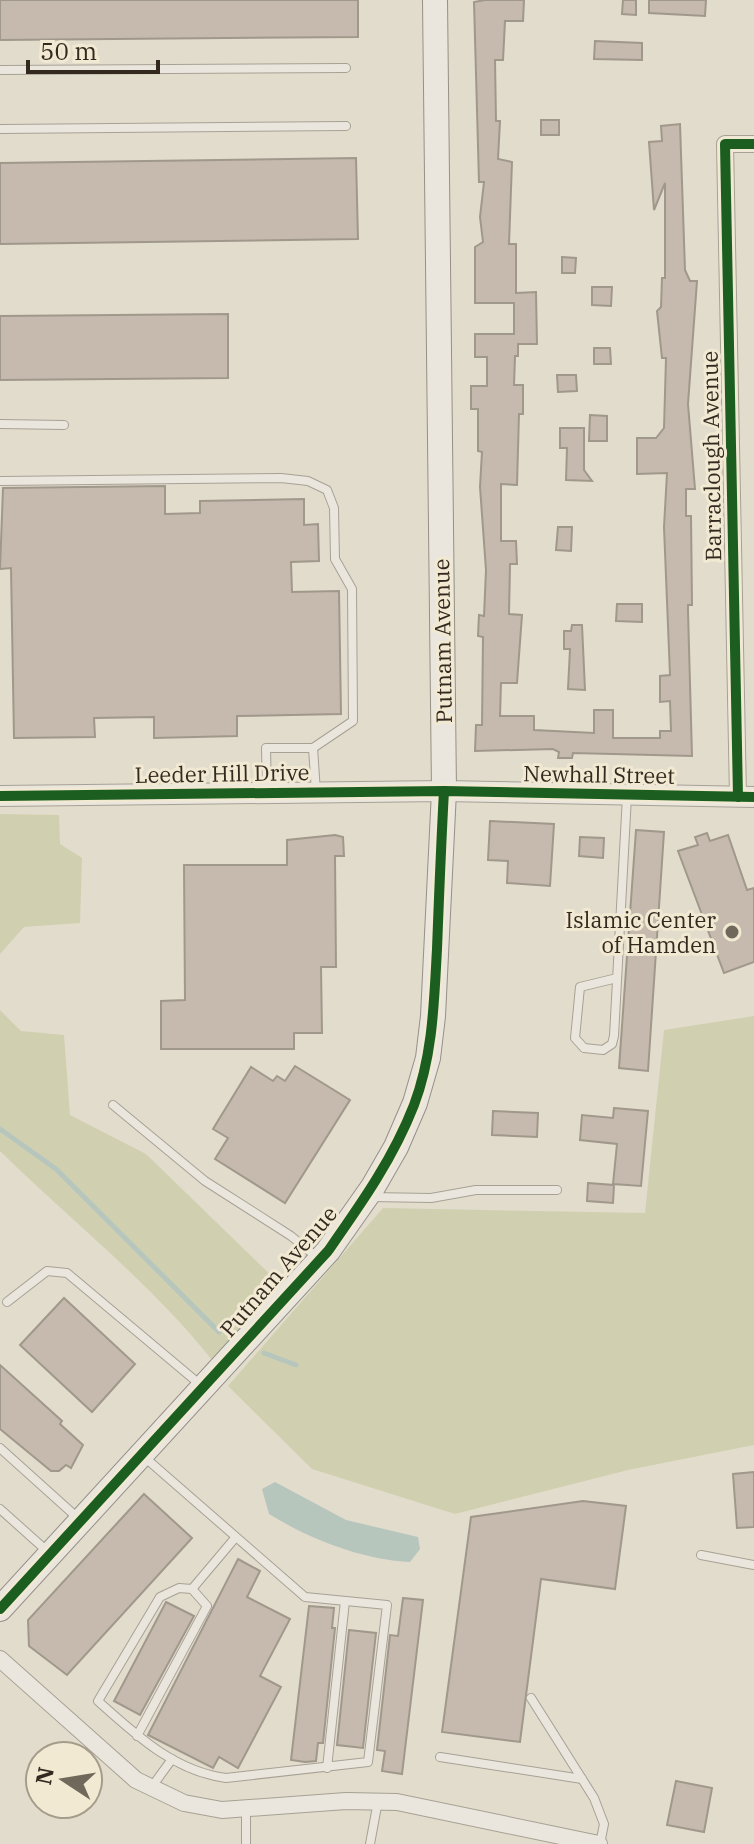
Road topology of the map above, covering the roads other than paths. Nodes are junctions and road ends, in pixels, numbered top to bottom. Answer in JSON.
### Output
{"nodes":[{"id":1,"x":435,"y":0,"type":"edge"},
{"id":2,"x":346,"y":68,"type":"dead end"},
{"id":3,"x":0,"y":70,"type":"edge"},
{"id":4,"x":346,"y":126,"type":"dead end"},
{"id":5,"x":0,"y":129,"type":"edge"},
{"id":6,"x":754,"y":144,"type":"edge"},
{"id":7,"x":0,"y":424,"type":"edge"},
{"id":8,"x":64,"y":425,"type":"dead end"},
{"id":9,"x":0,"y":481,"type":"edge"},
{"id":10,"x":313,"y":748,"type":"junction"},
{"id":11,"x":444,"y":791,"type":"junction"},
{"id":12,"x":316,"y":792,"type":"junction"},
{"id":13,"x":267,"y":793,"type":"junction"},
{"id":14,"x":627,"y":795,"type":"junction"},
{"id":15,"x":0,"y":796,"type":"edge"},
{"id":16,"x":746,"y":797,"type":"edge"},
{"id":17,"x":617,"y":978,"type":"junction"},
{"id":18,"x":113,"y":1105,"type":"dead end"},
{"id":19,"x":557,"y":1190,"type":"dead end"},
{"id":20,"x":366,"y":1197,"type":"junction"},
{"id":21,"x":320,"y":1259,"type":"junction"},
{"id":22,"x":7,"y":1302,"type":"dead end"},
{"id":23,"x":203,"y":1387,"type":"junction"},
{"id":24,"x":0,"y":1448,"type":"edge"},
{"id":25,"x":142,"y":1454,"type":"junction"},
{"id":26,"x":0,"y":1509,"type":"edge"},
{"id":27,"x":81,"y":1521,"type":"junction"},
{"id":28,"x":235,"y":1538,"type":"junction"},
{"id":29,"x":50,"y":1555,"type":"junction"},
{"id":30,"x":701,"y":1555,"type":"dead end"},
{"id":31,"x":754,"y":1565,"type":"edge"},
{"id":32,"x":192,"y":1589,"type":"junction"},
{"id":33,"x":345,"y":1601,"type":"junction"},
{"id":34,"x":0,"y":1609,"type":"edge"},
{"id":35,"x":0,"y":1659,"type":"edge"},
{"id":36,"x":531,"y":1698,"type":"dead end"},
{"id":37,"x":137,"y":1736,"type":"junction"},
{"id":38,"x":440,"y":1757,"type":"dead end"},
{"id":39,"x":172,"y":1759,"type":"junction"},
{"id":40,"x":327,"y":1768,"type":"junction"},
{"id":41,"x":582,"y":1779,"type":"junction"},
{"id":42,"x":151,"y":1789,"type":"junction"},
{"id":43,"x":378,"y":1800,"type":"junction"},
{"id":44,"x":246,"y":1810,"type":"junction"},
{"id":45,"x":246,"y":1844,"type":"edge"},
{"id":46,"x":370,"y":1844,"type":"edge"},
{"id":47,"x":599,"y":1844,"type":"edge"}],
"edges":[{"from":1,"to":11,"type":"main road","name":"Putnam Avenue"},
{"from":2,"to":3,"type":"lane"},
{"from":4,"to":5,"type":"lane"},
{"from":6,"to":16,"type":"street","name":"Barraclough Avenue"},
{"from":7,"to":8,"type":"lane"},
{"from":9,"to":10,"type":"lane"},
{"from":10,"to":12,"type":"lane"},
{"from":10,"to":13,"type":"lane"},
{"from":11,"to":12,"type":"street","name":"Leeder Hill Drive"},
{"from":11,"to":14,"type":"street","name":"Newhall Street"},
{"from":11,"to":20,"type":"main road","name":"Putnam Avenue"},
{"from":12,"to":13,"type":"street","name":"Leeder Hill Drive"},
{"from":13,"to":15,"type":"street","name":"Leeder Hill Drive"},
{"from":14,"to":16,"type":"street","name":"Newhall Street"},
{"from":14,"to":17,"type":"lane"},
{"from":17,"to":17,"type":"lane"},
{"from":18,"to":21,"type":"lane"},
{"from":19,"to":20,"type":"lane"},
{"from":20,"to":21,"type":"main road","name":"Putnam Avenue"},
{"from":21,"to":23,"type":"main road","name":"Putnam Avenue"},
{"from":22,"to":23,"type":"lane"},
{"from":23,"to":25,"type":"main road","name":"Putnam Avenue"},
{"from":24,"to":27,"type":"lane"},
{"from":25,"to":27,"type":"main road","name":"Putnam Avenue"},
{"from":25,"to":28,"type":"lane"},
{"from":26,"to":29,"type":"lane"},
{"from":27,"to":29,"type":"main road","name":"Putnam Avenue"},
{"from":28,"to":32,"type":"lane"},
{"from":28,"to":33,"type":"lane"},
{"from":29,"to":34,"type":"main road","name":"Putnam Avenue"},
{"from":30,"to":31,"type":"lane"},
{"from":32,"to":37,"type":"lane"},
{"from":32,"to":37,"type":"lane"},
{"from":33,"to":40,"type":"lane"},
{"from":33,"to":40,"type":"lane"},
{"from":35,"to":42,"type":"street"},
{"from":36,"to":41,"type":"lane"},
{"from":37,"to":39,"type":"lane"},
{"from":38,"to":41,"type":"lane"},
{"from":39,"to":40,"type":"lane"},
{"from":39,"to":42,"type":"lane"},
{"from":41,"to":47,"type":"lane"},
{"from":42,"to":44,"type":"street"},
{"from":43,"to":44,"type":"street"},
{"from":43,"to":46,"type":"lane"},
{"from":43,"to":47,"type":"street"},
{"from":44,"to":45,"type":"lane"}]}
